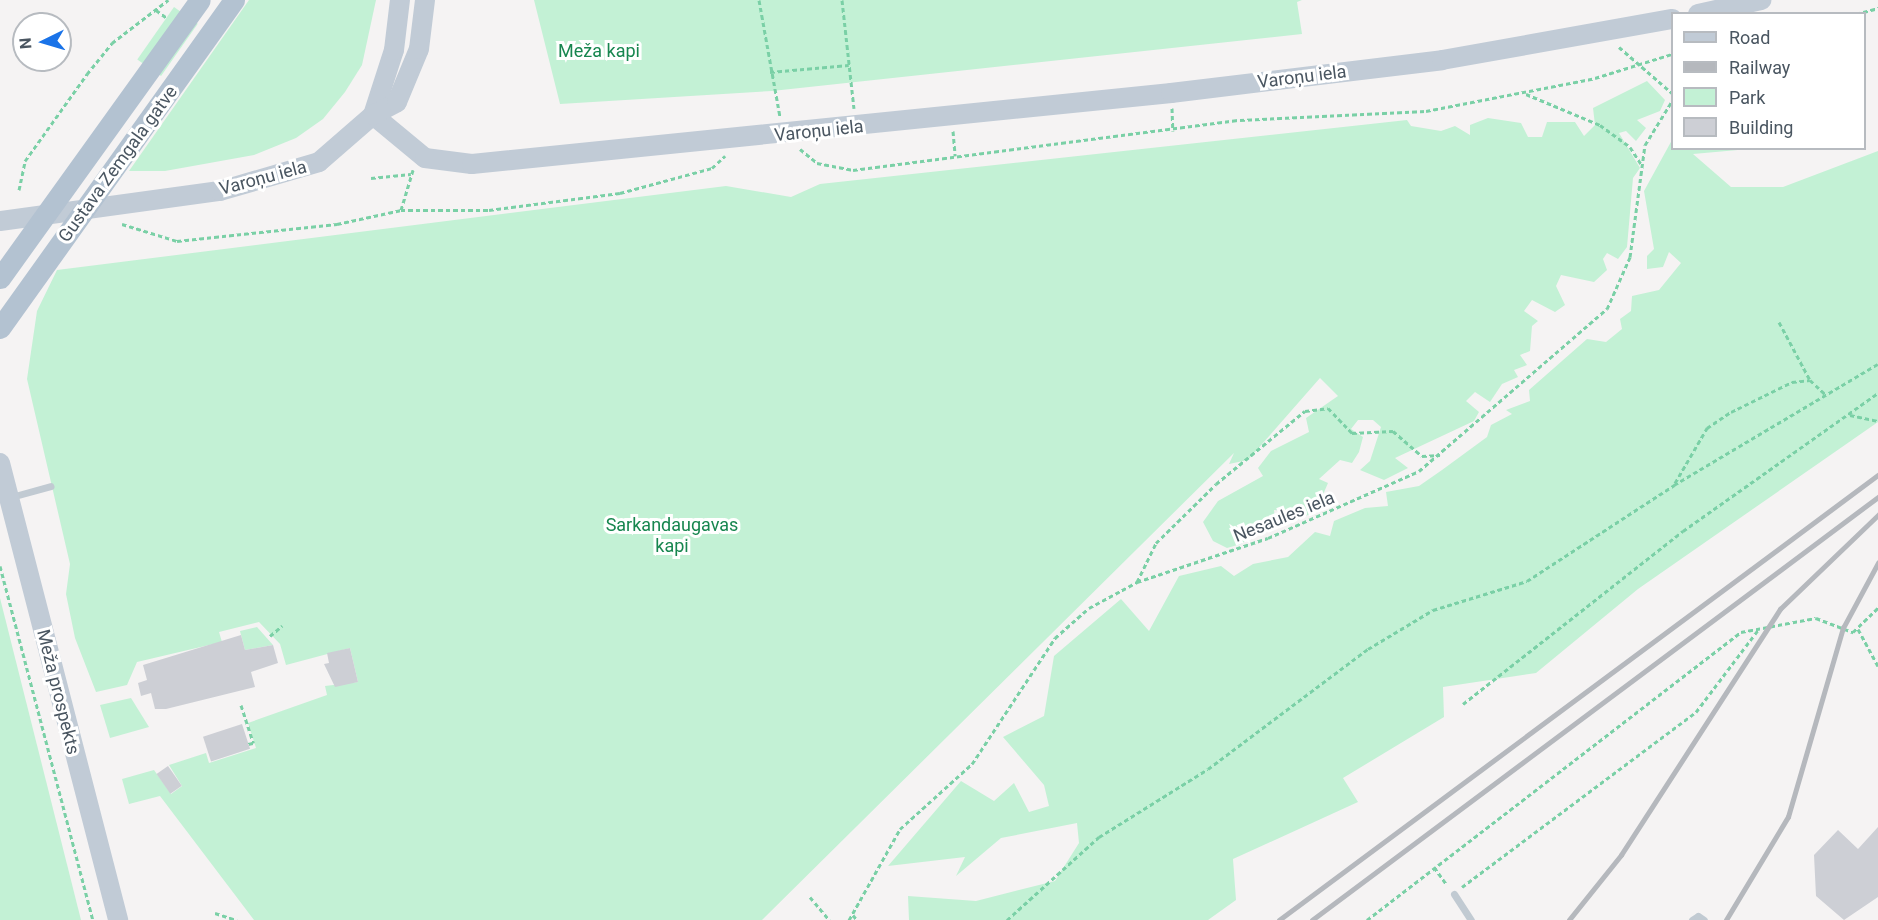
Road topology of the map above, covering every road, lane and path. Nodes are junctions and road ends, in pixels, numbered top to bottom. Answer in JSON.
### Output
{"nodes":[{"id":1,"x":168,"y":0,"type":"edge"},
{"id":2,"x":200,"y":0,"type":"edge"},
{"id":3,"x":234,"y":0,"type":"edge"},
{"id":4,"x":400,"y":0,"type":"edge"},
{"id":5,"x":425,"y":0,"type":"edge"},
{"id":6,"x":759,"y":0,"type":"edge"},
{"id":7,"x":842,"y":0,"type":"edge"},
{"id":8,"x":1761,"y":0,"type":"edge"},
{"id":9,"x":1878,"y":8,"type":"edge"},
{"id":10,"x":156,"y":10,"type":"junction"},
{"id":11,"x":1707,"y":12,"type":"edge"},
{"id":12,"x":1863,"y":12,"type":"edge"},
{"id":13,"x":167,"y":18,"type":"dead end"},
{"id":14,"x":1671,"y":19,"type":"edge"},
{"id":15,"x":1600,"y":34,"type":"junction"},
{"id":16,"x":1671,"y":54,"type":"edge"},
{"id":17,"x":1640,"y":61,"type":"junction"},
{"id":18,"x":849,"y":65,"type":"junction"},
{"id":19,"x":770,"y":72,"type":"junction"},
{"id":20,"x":1671,"y":92,"type":"edge"},
{"id":21,"x":1525,"y":93,"type":"junction"},
{"id":22,"x":1671,"y":102,"type":"edge"},
{"id":23,"x":373,"y":115,"type":"junction"},
{"id":24,"x":952,"y":117,"type":"junction"},
{"id":25,"x":856,"y":128,"type":"junction"},
{"id":26,"x":785,"y":135,"type":"junction"},
{"id":27,"x":731,"y":141,"type":"junction"},
{"id":28,"x":420,"y":155,"type":"junction"},
{"id":29,"x":955,"y":156,"type":"junction"},
{"id":30,"x":1642,"y":164,"type":"junction"},
{"id":31,"x":411,"y":174,"type":"junction"},
{"id":32,"x":371,"y":178,"type":"dead end"},
{"id":33,"x":19,"y":190,"type":"dead end"},
{"id":34,"x":401,"y":210,"type":"junction"},
{"id":35,"x":0,"y":221,"type":"edge"},
{"id":36,"x":122,"y":225,"type":"dead end"},
{"id":37,"x":0,"y":278,"type":"edge"},
{"id":38,"x":1779,"y":322,"type":"dead end"},
{"id":39,"x":0,"y":328,"type":"edge"},
{"id":40,"x":1878,"y":364,"type":"edge"},
{"id":41,"x":1810,"y":380,"type":"junction"},
{"id":42,"x":1878,"y":393,"type":"edge"},
{"id":43,"x":1825,"y":394,"type":"junction"},
{"id":44,"x":1849,"y":414,"type":"junction"},
{"id":45,"x":1878,"y":420,"type":"edge"},
{"id":46,"x":1443,"y":455,"type":"junction"},
{"id":47,"x":0,"y":463,"type":"edge"},
{"id":48,"x":1674,"y":485,"type":"junction"},
{"id":49,"x":51,"y":486,"type":"dead end"},
{"id":50,"x":9,"y":498,"type":"junction"},
{"id":51,"x":0,"y":566,"type":"edge"},
{"id":52,"x":1137,"y":582,"type":"junction"},
{"id":53,"x":1878,"y":608,"type":"edge"},
{"id":54,"x":282,"y":626,"type":"dead end"},
{"id":55,"x":1759,"y":628,"type":"junction"},
{"id":56,"x":1858,"y":629,"type":"junction"},
{"id":57,"x":270,"y":636,"type":"dead end"},
{"id":58,"x":1878,"y":666,"type":"edge"},
{"id":59,"x":1463,"y":704,"type":"dead end"},
{"id":60,"x":241,"y":705,"type":"dead end"},
{"id":61,"x":248,"y":744,"type":"dead end"},
{"id":62,"x":1434,"y":867,"type":"junction"},
{"id":63,"x":1454,"y":894,"type":"junction"},
{"id":64,"x":810,"y":897,"type":"dead end"},
{"id":65,"x":215,"y":913,"type":"dead end"},
{"id":66,"x":854,"y":915,"type":"junction"},
{"id":67,"x":93,"y":920,"type":"edge"},
{"id":68,"x":118,"y":920,"type":"edge"},
{"id":69,"x":237,"y":920,"type":"edge"},
{"id":70,"x":829,"y":920,"type":"edge"},
{"id":71,"x":849,"y":920,"type":"edge"},
{"id":72,"x":857,"y":920,"type":"edge"},
{"id":73,"x":1007,"y":920,"type":"edge"},
{"id":74,"x":1367,"y":920,"type":"edge"},
{"id":75,"x":1471,"y":920,"type":"edge"},
{"id":76,"x":1692,"y":920,"type":"edge"},
{"id":77,"x":1704,"y":920,"type":"edge"}],
"edges":[{"from":1,"to":10,"type":"path"},
{"from":2,"to":37,"type":"main road","name":"Gustava Zemgala gatve","bridge":true},
{"from":3,"to":39,"type":"main road","name":"Gustava Zemgala gatve","bridge":true},
{"from":4,"to":23,"type":"street"},
{"from":5,"to":23,"type":"street"},
{"from":6,"to":19,"type":"path"},
{"from":7,"to":18,"type":"path"},
{"from":8,"to":11,"type":"street"},
{"from":9,"to":12,"type":"path"},
{"from":10,"to":13,"type":"path"},
{"from":10,"to":33,"type":"path"},
{"from":14,"to":15,"type":"street","name":"Varoņu iela"},
{"from":15,"to":17,"type":"path"},
{"from":15,"to":24,"type":"street","name":"Varoņu iela"},
{"from":16,"to":17,"type":"path"},
{"from":17,"to":20,"type":"path"},
{"from":17,"to":21,"type":"path"},
{"from":18,"to":19,"type":"path"},
{"from":18,"to":25,"type":"path"},
{"from":19,"to":26,"type":"path"},
{"from":21,"to":29,"type":"path"},
{"from":21,"to":30,"type":"path"},
{"from":22,"to":30,"type":"path","name":"Nesaules iela"},
{"from":23,"to":28,"type":"street"},
{"from":23,"to":35,"type":"street","name":"Varoņu iela"},
{"from":24,"to":25,"type":"street","name":"Varoņu iela"},
{"from":24,"to":29,"type":"path"},
{"from":25,"to":26,"type":"street","name":"Varoņu iela"},
{"from":26,"to":27,"type":"street","name":"Varoņu iela"},
{"from":26,"to":29,"type":"path"},
{"from":27,"to":28,"type":"street","name":"Varoņu iela"},
{"from":27,"to":34,"type":"path"},
{"from":28,"to":31,"type":"path"},
{"from":30,"to":46,"type":"path","name":"Nesaules iela"},
{"from":31,"to":32,"type":"path"},
{"from":31,"to":34,"type":"path"},
{"from":34,"to":36,"type":"path"},
{"from":38,"to":41,"type":"path"},
{"from":40,"to":43,"type":"path"},
{"from":41,"to":43,"type":"path"},
{"from":41,"to":48,"type":"path"},
{"from":42,"to":44,"type":"path"},
{"from":43,"to":48,"type":"path"},
{"from":44,"to":45,"type":"path"},
{"from":44,"to":59,"type":"path"},
{"from":46,"to":52,"type":"path","name":"Nesaules iela"},
{"from":46,"to":52,"type":"path"},
{"from":47,"to":50,"type":"street","name":"Meža prospekts"},
{"from":48,"to":73,"type":"path"},
{"from":49,"to":50,"type":"lane"},
{"from":50,"to":68,"type":"street","name":"Meža prospekts"},
{"from":51,"to":67,"type":"path"},
{"from":52,"to":66,"type":"path","name":"Nesaules iela"},
{"from":53,"to":56,"type":"path"},
{"from":54,"to":57,"type":"path"},
{"from":55,"to":56,"type":"path"},
{"from":55,"to":62,"type":"path"},
{"from":55,"to":63,"type":"path"},
{"from":56,"to":58,"type":"path"},
{"from":60,"to":61,"type":"path"},
{"from":62,"to":63,"type":"path"},
{"from":62,"to":74,"type":"path"},
{"from":63,"to":75,"type":"lane"},
{"from":64,"to":70,"type":"path"},
{"from":65,"to":69,"type":"path"},
{"from":66,"to":71,"type":"path","name":"Nesaules iela"},
{"from":66,"to":72,"type":"path"},
{"from":76,"to":77,"type":"lane"}]}
